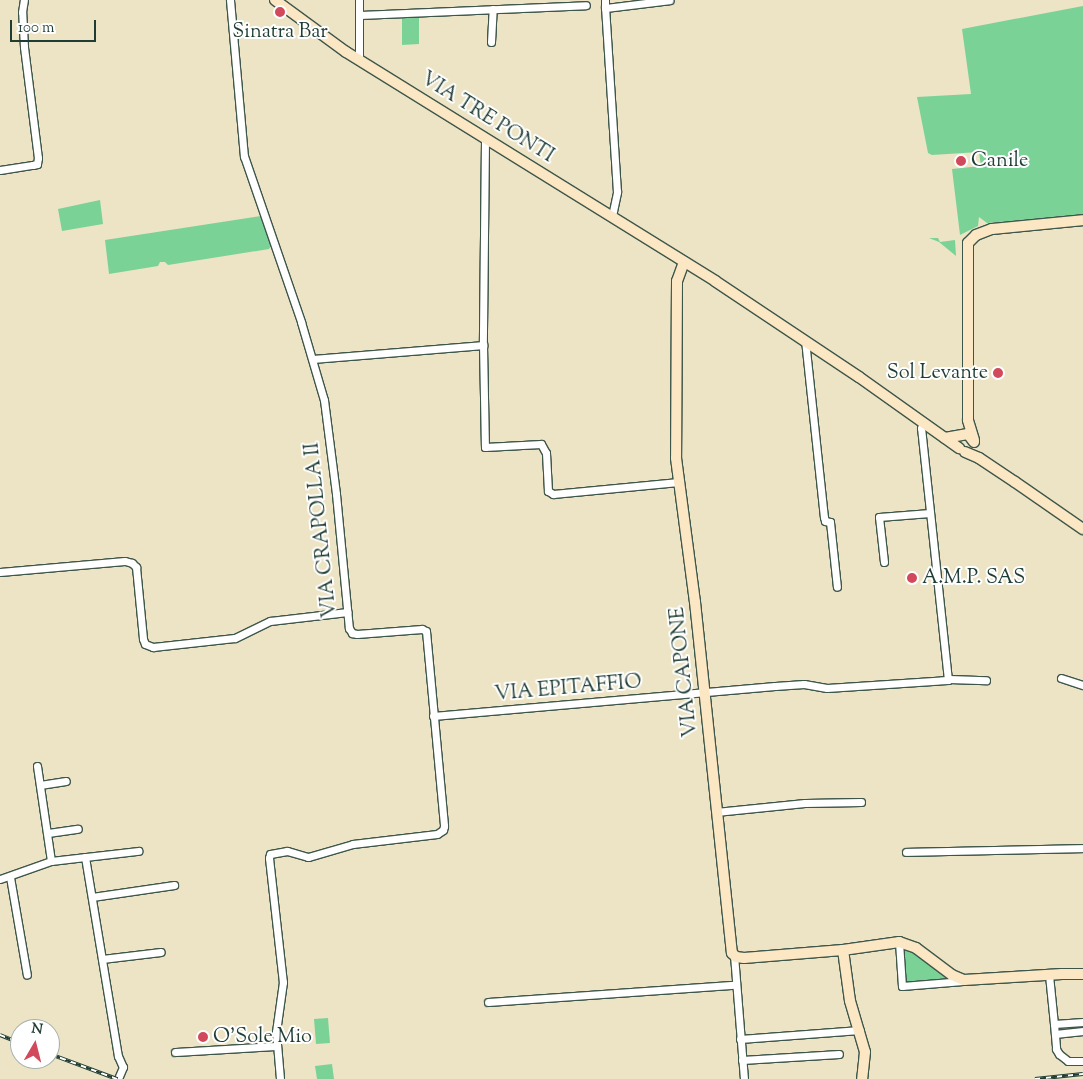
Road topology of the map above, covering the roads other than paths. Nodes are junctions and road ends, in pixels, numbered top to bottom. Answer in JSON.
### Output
{"nodes":[{"id":1,"x":24,"y":0,"type":"edge"},
{"id":2,"x":230,"y":0,"type":"edge"},
{"id":3,"x":275,"y":0,"type":"edge"},
{"id":4,"x":359,"y":0,"type":"edge"},
{"id":5,"x":605,"y":0,"type":"edge"},
{"id":6,"x":670,"y":0,"type":"edge"},
{"id":7,"x":586,"y":4,"type":"dead end"},
{"id":8,"x":605,"y":8,"type":"junction"},
{"id":9,"x":493,"y":9,"type":"junction"},
{"id":10,"x":360,"y":15,"type":"junction"},
{"id":11,"x":491,"y":42,"type":"dead end"},
{"id":12,"x":359,"y":59,"type":"junction"},
{"id":13,"x":485,"y":140,"type":"junction"},
{"id":14,"x":0,"y":170,"type":"edge"},
{"id":15,"x":612,"y":216,"type":"junction"},
{"id":16,"x":1083,"y":220,"type":"edge"},
{"id":17,"x":684,"y":262,"type":"junction"},
{"id":18,"x":805,"y":340,"type":"junction"},
{"id":19,"x":483,"y":345,"type":"junction"},
{"id":20,"x":312,"y":359,"type":"junction"},
{"id":21,"x":968,"y":420,"type":"junction"},
{"id":22,"x":923,"y":422,"type":"junction"},
{"id":23,"x":960,"y":436,"type":"junction"},
{"id":24,"x":945,"y":438,"type":"junction"},
{"id":25,"x":974,"y":443,"type":"junction"},
{"id":26,"x":962,"y":450,"type":"junction"},
{"id":27,"x":979,"y":458,"type":"junction"},
{"id":28,"x":678,"y":482,"type":"junction"},
{"id":29,"x":930,"y":513,"type":"junction"},
{"id":30,"x":1083,"y":529,"type":"edge"},
{"id":31,"x":884,"y":562,"type":"dead end"},
{"id":32,"x":0,"y":572,"type":"edge"},
{"id":33,"x":837,"y":587,"type":"dead end"},
{"id":34,"x":347,"y":612,"type":"junction"},
{"id":35,"x":1062,"y":678,"type":"dead end"},
{"id":36,"x":949,"y":679,"type":"junction"},
{"id":37,"x":986,"y":680,"type":"dead end"},
{"id":38,"x":1083,"y":685,"type":"edge"},
{"id":39,"x":705,"y":693,"type":"junction"},
{"id":40,"x":433,"y":716,"type":"junction"},
{"id":41,"x":38,"y":766,"type":"dead end"},
{"id":42,"x":66,"y":781,"type":"dead end"},
{"id":43,"x":40,"y":785,"type":"junction"},
{"id":44,"x":861,"y":802,"type":"dead end"},
{"id":45,"x":716,"y":812,"type":"junction"},
{"id":46,"x":78,"y":829,"type":"dead end"},
{"id":47,"x":48,"y":833,"type":"junction"},
{"id":48,"x":1083,"y":848,"type":"edge"},
{"id":49,"x":138,"y":851,"type":"dead end"},
{"id":50,"x":906,"y":852,"type":"dead end"},
{"id":51,"x":85,"y":857,"type":"junction"},
{"id":52,"x":52,"y":861,"type":"junction"},
{"id":53,"x":10,"y":877,"type":"junction"},
{"id":54,"x":0,"y":879,"type":"edge"},
{"id":55,"x":174,"y":886,"type":"dead end"},
{"id":56,"x":92,"y":897,"type":"junction"},
{"id":57,"x":899,"y":942,"type":"junction"},
{"id":58,"x":843,"y":950,"type":"junction"},
{"id":59,"x":161,"y":952,"type":"dead end"},
{"id":60,"x":734,"y":955,"type":"junction"},
{"id":61,"x":102,"y":959,"type":"junction"},
{"id":62,"x":1049,"y":974,"type":"junction"},
{"id":63,"x":1083,"y":974,"type":"edge"},
{"id":64,"x":27,"y":975,"type":"dead end"},
{"id":65,"x":969,"y":980,"type":"junction"},
{"id":66,"x":734,"y":985,"type":"junction"},
{"id":67,"x":488,"y":1002,"type":"dead end"},
{"id":68,"x":1083,"y":1022,"type":"edge"},
{"id":69,"x":1054,"y":1024,"type":"junction"},
{"id":70,"x":860,"y":1030,"type":"junction"},
{"id":71,"x":1083,"y":1031,"type":"edge"},
{"id":72,"x":1054,"y":1034,"type":"junction"},
{"id":73,"x":740,"y":1039,"type":"junction"},
{"id":74,"x":276,"y":1046,"type":"junction"},
{"id":75,"x":175,"y":1052,"type":"dead end"},
{"id":76,"x":839,"y":1054,"type":"dead end"},
{"id":77,"x":742,"y":1060,"type":"junction"},
{"id":78,"x":1083,"y":1061,"type":"edge"},
{"id":79,"x":118,"y":1079,"type":"edge"},
{"id":80,"x":280,"y":1079,"type":"edge"},
{"id":81,"x":744,"y":1079,"type":"edge"},
{"id":82,"x":862,"y":1079,"type":"edge"}],
"edges":[{"from":1,"to":14,"type":"street"},
{"from":2,"to":20,"type":"street","name":"VIA CRAPOLLA II"},
{"from":3,"to":12,"type":"street","name":"VIA TRE PONTI"},
{"from":4,"to":10,"type":"street"},
{"from":5,"to":8,"type":"street"},
{"from":6,"to":8,"type":"street"},
{"from":7,"to":9,"type":"street"},
{"from":8,"to":15,"type":"street"},
{"from":9,"to":10,"type":"street"},
{"from":9,"to":11,"type":"street"},
{"from":10,"to":12,"type":"street"},
{"from":12,"to":13,"type":"street","name":"VIA TRE PONTI"},
{"from":13,"to":15,"type":"street","name":"VIA TRE PONTI"},
{"from":13,"to":19,"type":"street"},
{"from":15,"to":17,"type":"street","name":"VIA TRE PONTI"},
{"from":16,"to":21,"type":"street"},
{"from":17,"to":18,"type":"street","name":"VIA TRE PONTI"},
{"from":17,"to":28,"type":"street","name":"VIA CAPONE"},
{"from":18,"to":22,"type":"street","name":"VIA TRE PONTI"},
{"from":18,"to":33,"type":"street"},
{"from":19,"to":20,"type":"street"},
{"from":19,"to":28,"type":"street"},
{"from":20,"to":34,"type":"street","name":"VIA CRAPOLLA II"},
{"from":21,"to":23,"type":"street"},
{"from":21,"to":25,"type":"street"},
{"from":22,"to":24,"type":"street","name":"VIA TRE PONTI"},
{"from":22,"to":29,"type":"street"},
{"from":23,"to":24,"type":"street"},
{"from":23,"to":25,"type":"street"},
{"from":23,"to":26,"type":"street"},
{"from":24,"to":26,"type":"street","name":"VIA TRE PONTI"},
{"from":25,"to":26,"type":"street"},
{"from":25,"to":27,"type":"street"},
{"from":26,"to":27,"type":"street","name":"VIA TRE PONTI"},
{"from":27,"to":30,"type":"street","name":"VIA TRE PONTI"},
{"from":28,"to":39,"type":"street","name":"VIA CAPONE"},
{"from":29,"to":31,"type":"street"},
{"from":29,"to":36,"type":"street"},
{"from":32,"to":34,"type":"street"},
{"from":34,"to":40,"type":"street","name":"VIA CRAPOLLA II"},
{"from":35,"to":38,"type":"street"},
{"from":36,"to":37,"type":"street","name":"VIA EPITAFFIO"},
{"from":36,"to":39,"type":"street","name":"VIA EPITAFFIO"},
{"from":39,"to":40,"type":"street","name":"VIA EPITAFFIO"},
{"from":39,"to":45,"type":"street","name":"VIA CAPONE"},
{"from":40,"to":74,"type":"street","name":"VIA CRAPOLLA II"},
{"from":41,"to":43,"type":"street"},
{"from":42,"to":43,"type":"street"},
{"from":43,"to":47,"type":"street"},
{"from":44,"to":45,"type":"street"},
{"from":45,"to":60,"type":"street","name":"VIA CAPONE"},
{"from":46,"to":47,"type":"street"},
{"from":47,"to":52,"type":"street"},
{"from":48,"to":50,"type":"street"},
{"from":49,"to":51,"type":"street"},
{"from":51,"to":52,"type":"street"},
{"from":51,"to":56,"type":"street"},
{"from":52,"to":53,"type":"street"},
{"from":53,"to":54,"type":"street"},
{"from":53,"to":64,"type":"street"},
{"from":55,"to":56,"type":"street"},
{"from":56,"to":61,"type":"street"},
{"from":57,"to":58,"type":"street"},
{"from":57,"to":65,"type":"street"},
{"from":57,"to":65,"type":"street"},
{"from":58,"to":60,"type":"street"},
{"from":58,"to":70,"type":"street"},
{"from":59,"to":61,"type":"street"},
{"from":60,"to":66,"type":"street","name":"VIA CAPONE"},
{"from":61,"to":79,"type":"street"},
{"from":62,"to":63,"type":"street"},
{"from":62,"to":65,"type":"street"},
{"from":62,"to":69,"type":"street"},
{"from":66,"to":67,"type":"street"},
{"from":66,"to":73,"type":"street","name":"VIA CAPONE"},
{"from":68,"to":69,"type":"street"},
{"from":69,"to":72,"type":"street"},
{"from":70,"to":73,"type":"street"},
{"from":70,"to":82,"type":"street"},
{"from":71,"to":72,"type":"street"},
{"from":72,"to":78,"type":"street"},
{"from":73,"to":77,"type":"street","name":"VIA CAPONE"},
{"from":74,"to":75,"type":"street"},
{"from":74,"to":80,"type":"street","name":"VIA CRAPOLLA II"},
{"from":76,"to":77,"type":"street"},
{"from":77,"to":81,"type":"street","name":"VIA CAPONE"}]}
